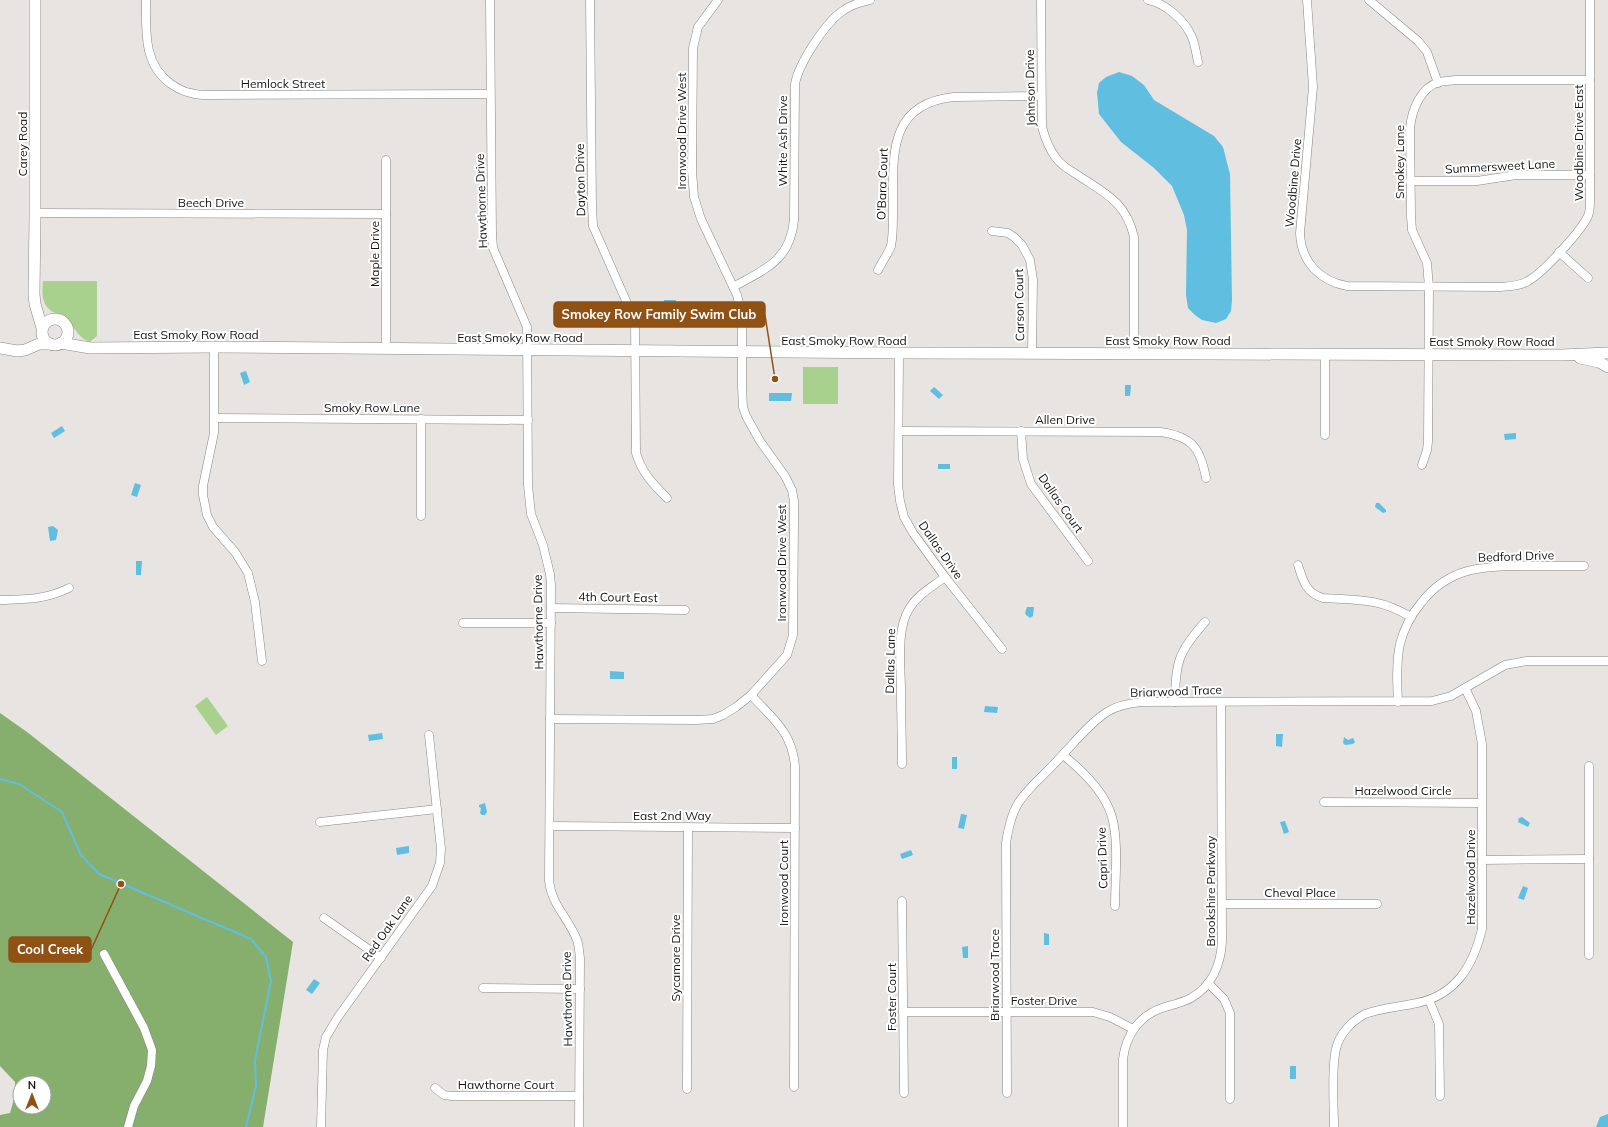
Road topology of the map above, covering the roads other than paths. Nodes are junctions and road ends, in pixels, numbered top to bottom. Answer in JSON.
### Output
{"nodes":[{"id":1,"x":35,"y":0,"type":"edge"},
{"id":2,"x":146,"y":0,"type":"edge"},
{"id":3,"x":490,"y":0,"type":"edge"},
{"id":4,"x":590,"y":0,"type":"edge"},
{"id":5,"x":718,"y":0,"type":"edge"},
{"id":6,"x":870,"y":0,"type":"edge"},
{"id":7,"x":1041,"y":0,"type":"edge"},
{"id":8,"x":1148,"y":0,"type":"edge"},
{"id":9,"x":1307,"y":0,"type":"edge"},
{"id":10,"x":1369,"y":0,"type":"edge"},
{"id":11,"x":1590,"y":0,"type":"edge"},
{"id":12,"x":1198,"y":62,"type":"dead end"},
{"id":13,"x":1590,"y":80,"type":"junction"},
{"id":14,"x":1438,"y":83,"type":"junction"},
{"id":15,"x":490,"y":94,"type":"junction"},
{"id":16,"x":1041,"y":96,"type":"junction"},
{"id":17,"x":386,"y":160,"type":"dead end"},
{"id":18,"x":1590,"y":175,"type":"junction"},
{"id":19,"x":1410,"y":181,"type":"junction"},
{"id":20,"x":35,"y":213,"type":"junction"},
{"id":21,"x":386,"y":214,"type":"junction"},
{"id":22,"x":992,"y":231,"type":"dead end"},
{"id":23,"x":1559,"y":252,"type":"junction"},
{"id":24,"x":878,"y":270,"type":"dead end"},
{"id":25,"x":1588,"y":278,"type":"dead end"},
{"id":26,"x":1429,"y":286,"type":"junction"},
{"id":27,"x":733,"y":287,"type":"junction"},
{"id":28,"x":35,"y":289,"type":"junction"},
{"id":29,"x":63,"y":322,"type":"junction"},
{"id":30,"x":42,"y":330,"type":"junction"},
{"id":31,"x":56,"y":343,"type":"junction"},
{"id":32,"x":0,"y":347,"type":"edge"},
{"id":33,"x":102,"y":347,"type":"junction"},
{"id":34,"x":214,"y":347,"type":"junction"},
{"id":35,"x":386,"y":349,"type":"junction"},
{"id":36,"x":528,"y":350,"type":"junction"},
{"id":37,"x":636,"y":351,"type":"junction"},
{"id":38,"x":742,"y":352,"type":"junction"},
{"id":39,"x":1032,"y":352,"type":"junction"},
{"id":40,"x":899,"y":353,"type":"junction"},
{"id":41,"x":1134,"y":353,"type":"junction"},
{"id":42,"x":1325,"y":354,"type":"junction"},
{"id":43,"x":1429,"y":354,"type":"junction"},
{"id":44,"x":1608,"y":354,"type":"edge"},
{"id":45,"x":1562,"y":355,"type":"junction"},
{"id":46,"x":1608,"y":367,"type":"edge"},
{"id":47,"x":215,"y":418,"type":"junction"},
{"id":48,"x":421,"y":419,"type":"junction"},
{"id":49,"x":528,"y":420,"type":"junction"},
{"id":50,"x":899,"y":431,"type":"junction"},
{"id":51,"x":1021,"y":431,"type":"junction"},
{"id":52,"x":1325,"y":435,"type":"dead end"},
{"id":53,"x":1422,"y":465,"type":"dead end"},
{"id":54,"x":1206,"y":478,"type":"dead end"},
{"id":55,"x":667,"y":498,"type":"dead end"},
{"id":56,"x":421,"y":516,"type":"dead end"},
{"id":57,"x":1088,"y":561,"type":"dead end"},
{"id":58,"x":1298,"y":565,"type":"dead end"},
{"id":59,"x":1584,"y":566,"type":"dead end"},
{"id":60,"x":945,"y":577,"type":"junction"},
{"id":61,"x":69,"y":588,"type":"dead end"},
{"id":62,"x":0,"y":600,"type":"edge"},
{"id":63,"x":551,"y":608,"type":"junction"},
{"id":64,"x":684,"y":610,"type":"dead end"},
{"id":65,"x":1411,"y":617,"type":"junction"},
{"id":66,"x":1205,"y":622,"type":"dead end"},
{"id":67,"x":463,"y":623,"type":"dead end"},
{"id":68,"x":551,"y":623,"type":"junction"},
{"id":69,"x":1002,"y":649,"type":"dead end"},
{"id":70,"x":262,"y":661,"type":"dead end"},
{"id":71,"x":1608,"y":661,"type":"edge"},
{"id":72,"x":1465,"y":688,"type":"junction"},
{"id":73,"x":751,"y":695,"type":"junction"},
{"id":74,"x":1175,"y":702,"type":"junction"},
{"id":75,"x":1222,"y":702,"type":"junction"},
{"id":76,"x":1398,"y":702,"type":"junction"},
{"id":77,"x":550,"y":719,"type":"junction"},
{"id":78,"x":429,"y":734,"type":"dead end"},
{"id":79,"x":1063,"y":755,"type":"junction"},
{"id":80,"x":902,"y":764,"type":"dead end"},
{"id":81,"x":1589,"y":766,"type":"dead end"},
{"id":82,"x":1324,"y":802,"type":"dead end"},
{"id":83,"x":1481,"y":803,"type":"junction"},
{"id":84,"x":438,"y":809,"type":"junction"},
{"id":85,"x":320,"y":822,"type":"dead end"},
{"id":86,"x":550,"y":826,"type":"junction"},
{"id":87,"x":688,"y":827,"type":"junction"},
{"id":88,"x":795,"y":828,"type":"junction"},
{"id":89,"x":1589,"y":859,"type":"junction"},
{"id":90,"x":1482,"y":860,"type":"junction"},
{"id":91,"x":902,"y":901,"type":"dead end"},
{"id":92,"x":1222,"y":904,"type":"junction"},
{"id":93,"x":1377,"y":904,"type":"dead end"},
{"id":94,"x":1115,"y":906,"type":"dead end"},
{"id":95,"x":324,"y":918,"type":"dead end"},
{"id":96,"x":104,"y":954,"type":"dead end"},
{"id":97,"x":1589,"y":955,"type":"dead end"},
{"id":98,"x":381,"y":958,"type":"junction"},
{"id":99,"x":1208,"y":983,"type":"junction"},
{"id":100,"x":483,"y":988,"type":"dead end"},
{"id":101,"x":580,"y":989,"type":"junction"},
{"id":102,"x":1430,"y":1000,"type":"junction"},
{"id":103,"x":903,"y":1012,"type":"junction"},
{"id":104,"x":1006,"y":1012,"type":"junction"},
{"id":105,"x":1133,"y":1029,"type":"junction"},
{"id":106,"x":794,"y":1087,"type":"dead end"},
{"id":107,"x":435,"y":1088,"type":"dead end"},
{"id":108,"x":687,"y":1089,"type":"dead end"},
{"id":109,"x":904,"y":1093,"type":"dead end"},
{"id":110,"x":1007,"y":1093,"type":"dead end"},
{"id":111,"x":579,"y":1096,"type":"junction"},
{"id":112,"x":1440,"y":1096,"type":"dead end"},
{"id":113,"x":1230,"y":1099,"type":"dead end"},
{"id":114,"x":128,"y":1127,"type":"edge"},
{"id":115,"x":321,"y":1127,"type":"edge"},
{"id":116,"x":579,"y":1127,"type":"edge"},
{"id":117,"x":1123,"y":1127,"type":"edge"},
{"id":118,"x":1334,"y":1127,"type":"edge"}],
"edges":[{"from":1,"to":20,"type":"street","name":"Carey Road"},
{"from":2,"to":15,"type":"street","name":"Hemlock Street"},
{"from":3,"to":15,"type":"street","name":"Hawthorne Drive"},
{"from":4,"to":37,"type":"street","name":"Dayton Drive"},
{"from":5,"to":27,"type":"street","name":"Ironwood Drive West"},
{"from":6,"to":27,"type":"street","name":"White Ash Drive"},
{"from":7,"to":16,"type":"street","name":"Johnson Drive"},
{"from":8,"to":12,"type":"street"},
{"from":9,"to":26,"type":"street","name":"Woodbine Drive"},
{"from":10,"to":14,"type":"street"},
{"from":11,"to":13,"type":"street","name":"Woodbine Drive East"},
{"from":13,"to":14,"type":"street","name":"Smokey Lane"},
{"from":13,"to":18,"type":"street","name":"Woodbine Drive East"},
{"from":14,"to":19,"type":"street","name":"Smokey Lane"},
{"from":15,"to":36,"type":"street","name":"Hawthorne Drive"},
{"from":16,"to":24,"type":"street","name":"O'Bara Court"},
{"from":16,"to":41,"type":"street","name":"Johnson Drive"},
{"from":17,"to":21,"type":"street","name":"Maple Drive"},
{"from":18,"to":19,"type":"street","name":"Summersweet Lane"},
{"from":18,"to":23,"type":"street","name":"Woodbine Drive East"},
{"from":19,"to":26,"type":"street","name":"Smokey Lane"},
{"from":20,"to":21,"type":"street","name":"Beech Drive"},
{"from":20,"to":28,"type":"street","name":"Carey Road"},
{"from":21,"to":35,"type":"street","name":"Maple Drive"},
{"from":22,"to":39,"type":"street","name":"Carson Court"},
{"from":23,"to":25,"type":"street"},
{"from":23,"to":26,"type":"street","name":"Woodbine Drive East"},
{"from":26,"to":43,"type":"street","name":"Smokey Lane"},
{"from":27,"to":38,"type":"street","name":"Ironwood Drive West"},
{"from":28,"to":29,"type":"street","name":"Carey Road"},
{"from":28,"to":30,"type":"street","name":"Carey Road"},
{"from":29,"to":30,"type":"street"},
{"from":29,"to":31,"type":"street"},
{"from":29,"to":33,"type":"street","name":"East Smoky Row Road"},
{"from":30,"to":31,"type":"street"},
{"from":30,"to":32,"type":"street","name":"East Smoky Row Road"},
{"from":31,"to":32,"type":"street","name":"East Smoky Row Road"},
{"from":31,"to":33,"type":"street","name":"East Smoky Row Road"},
{"from":33,"to":34,"type":"street","name":"East Smoky Row Road"},
{"from":34,"to":35,"type":"street","name":"East Smoky Row Road"},
{"from":34,"to":47,"type":"street"},
{"from":35,"to":36,"type":"street","name":"East Smoky Row Road"},
{"from":36,"to":37,"type":"street","name":"East Smoky Row Road"},
{"from":36,"to":49,"type":"street","name":"Hawthorne Drive"},
{"from":37,"to":38,"type":"street","name":"East Smoky Row Road"},
{"from":37,"to":55,"type":"street","name":"Dayton Drive"},
{"from":38,"to":40,"type":"street","name":"East Smoky Row Road"},
{"from":38,"to":73,"type":"street","name":"Ironwood Drive West"},
{"from":39,"to":40,"type":"street","name":"East Smoky Row Road"},
{"from":39,"to":41,"type":"street","name":"East Smoky Row Road"},
{"from":40,"to":50,"type":"street","name":"Dallas Drive"},
{"from":41,"to":42,"type":"street","name":"East Smoky Row Road"},
{"from":42,"to":43,"type":"street","name":"East Smoky Row Road"},
{"from":42,"to":52,"type":"street"},
{"from":43,"to":45,"type":"street","name":"East Smoky Row Road"},
{"from":43,"to":53,"type":"street","name":"Smokey Lane"},
{"from":44,"to":45,"type":"street"},
{"from":45,"to":46,"type":"street"},
{"from":47,"to":48,"type":"street","name":"Smoky Row Lane"},
{"from":47,"to":70,"type":"street"},
{"from":48,"to":49,"type":"street","name":"Smoky Row Lane"},
{"from":48,"to":56,"type":"street"},
{"from":49,"to":63,"type":"street","name":"Hawthorne Drive"},
{"from":50,"to":51,"type":"street","name":"Allen Drive"},
{"from":50,"to":60,"type":"street","name":"Dallas Drive"},
{"from":51,"to":54,"type":"street","name":"Allen Drive"},
{"from":51,"to":57,"type":"street","name":"Dallas Court"},
{"from":58,"to":65,"type":"street"},
{"from":59,"to":65,"type":"street","name":"Bedford Drive"},
{"from":60,"to":69,"type":"street","name":"Dallas Drive"},
{"from":60,"to":80,"type":"street","name":"Dallas Lane"},
{"from":61,"to":62,"type":"street"},
{"from":63,"to":64,"type":"street","name":"4th Court East"},
{"from":63,"to":68,"type":"street","name":"Hawthorne Drive"},
{"from":65,"to":76,"type":"street","name":"Bedford Drive"},
{"from":66,"to":74,"type":"street"},
{"from":67,"to":68,"type":"street"},
{"from":68,"to":77,"type":"street","name":"Hawthorne Drive"},
{"from":71,"to":72,"type":"street","name":"Briarwood Trace"},
{"from":72,"to":76,"type":"street","name":"Briarwood Trace"},
{"from":72,"to":83,"type":"street","name":"Hazelwood Drive"},
{"from":73,"to":77,"type":"street","name":"Ironwood Drive West"},
{"from":73,"to":88,"type":"street","name":"Ironwood Court"},
{"from":74,"to":75,"type":"street","name":"Briarwood Trace"},
{"from":74,"to":79,"type":"street","name":"Briarwood Trace"},
{"from":75,"to":76,"type":"street","name":"Briarwood Trace"},
{"from":75,"to":92,"type":"street","name":"Brookshire Parkway"},
{"from":77,"to":86,"type":"street","name":"Hawthorne Drive"},
{"from":78,"to":84,"type":"street","name":"Red Oak Lane"},
{"from":79,"to":94,"type":"street","name":"Capri Drive"},
{"from":79,"to":104,"type":"street","name":"Briarwood Trace"},
{"from":81,"to":89,"type":"street"},
{"from":82,"to":83,"type":"street","name":"Hazelwood Circle"},
{"from":83,"to":90,"type":"street","name":"Hazelwood Drive"},
{"from":84,"to":85,"type":"street"},
{"from":84,"to":98,"type":"street","name":"Red Oak Lane"},
{"from":86,"to":87,"type":"street","name":"East 2nd Way"},
{"from":86,"to":101,"type":"street","name":"Hawthorne Drive"},
{"from":87,"to":88,"type":"street","name":"East 2nd Way"},
{"from":87,"to":108,"type":"street","name":"Sycamore Drive"},
{"from":88,"to":106,"type":"street","name":"Ironwood Court"},
{"from":89,"to":90,"type":"street"},
{"from":89,"to":97,"type":"street"},
{"from":90,"to":102,"type":"street","name":"Hazelwood Drive"},
{"from":91,"to":103,"type":"street","name":"Foster Court"},
{"from":92,"to":93,"type":"street","name":"Cheval Place"},
{"from":92,"to":99,"type":"street","name":"Brookshire Parkway"},
{"from":95,"to":98,"type":"street"},
{"from":96,"to":114,"type":"street"},
{"from":98,"to":115,"type":"street","name":"Red Oak Lane"},
{"from":99,"to":105,"type":"street","name":"Brookshire Parkway"},
{"from":99,"to":113,"type":"street"},
{"from":100,"to":101,"type":"street"},
{"from":101,"to":111,"type":"street","name":"Hawthorne Drive"},
{"from":102,"to":112,"type":"street"},
{"from":102,"to":118,"type":"street","name":"Hazelwood Drive"},
{"from":103,"to":104,"type":"street","name":"Foster Drive"},
{"from":103,"to":109,"type":"street","name":"Foster Court"},
{"from":104,"to":105,"type":"street","name":"Foster Drive"},
{"from":104,"to":110,"type":"street","name":"Briarwood Trace"},
{"from":105,"to":117,"type":"street","name":"Brookshire Parkway"},
{"from":107,"to":111,"type":"street","name":"Hawthorne Court"},
{"from":111,"to":116,"type":"street","name":"Hawthorne Drive"}]}
